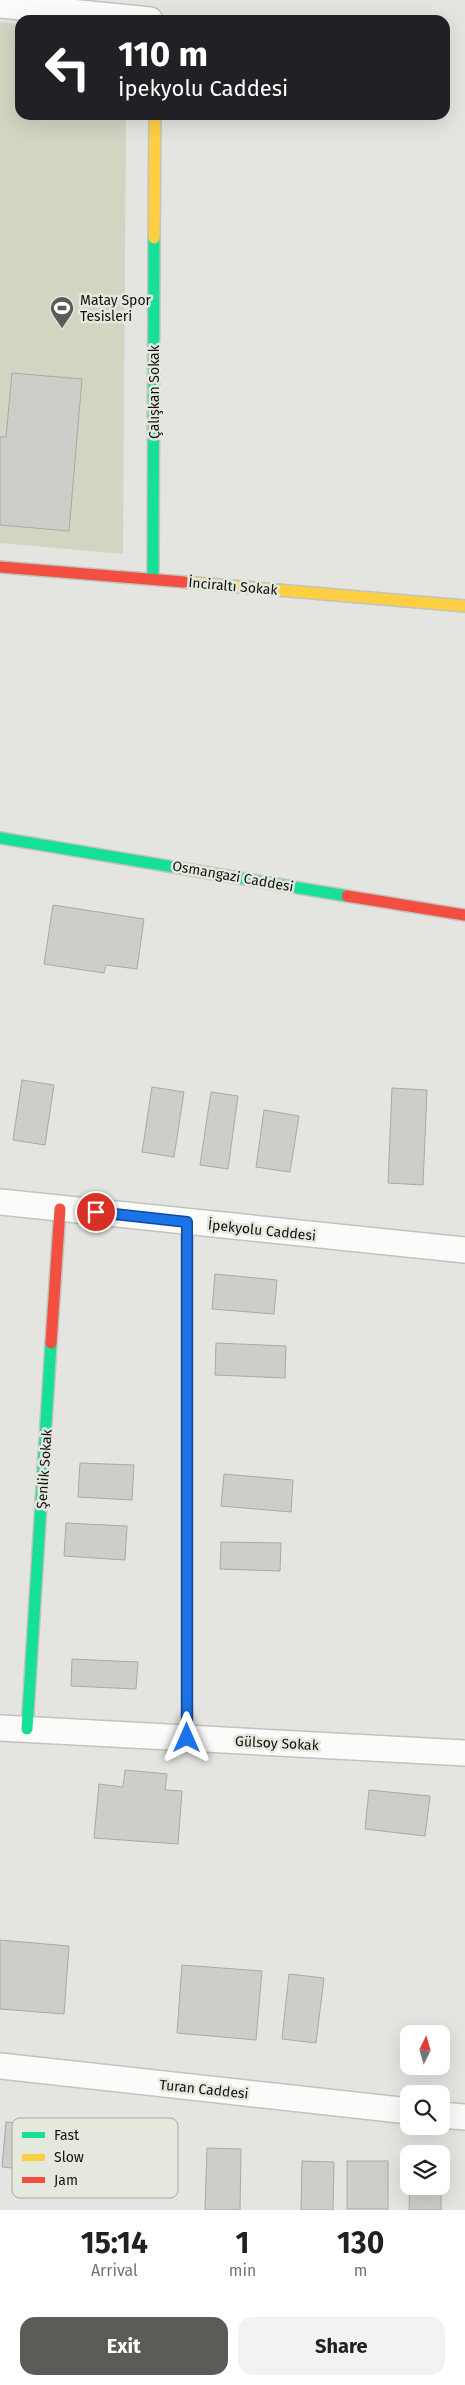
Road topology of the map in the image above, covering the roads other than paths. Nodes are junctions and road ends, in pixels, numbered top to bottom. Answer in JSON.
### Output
{"nodes":[{"id":1,"x":0,"y":5,"type":"edge"},
{"id":2,"x":100,"y":15,"type":"edge"},
{"id":3,"x":155,"y":120,"type":"edge"},
{"id":4,"x":0,"y":567,"type":"edge"},
{"id":5,"x":153,"y":579,"type":"junction"},
{"id":6,"x":465,"y":606,"type":"edge"},
{"id":7,"x":0,"y":838,"type":"edge"},
{"id":8,"x":465,"y":916,"type":"edge"},
{"id":9,"x":0,"y":1202,"type":"edge"},
{"id":10,"x":60,"y":1209,"type":"junction"},
{"id":11,"x":187,"y":1222,"type":"junction"},
{"id":12,"x":465,"y":1250,"type":"edge"},
{"id":13,"x":0,"y":1728,"type":"edge"},
{"id":14,"x":27,"y":1729,"type":"junction"},
{"id":15,"x":187,"y":1738,"type":"junction"},
{"id":16,"x":465,"y":1753,"type":"edge"},
{"id":17,"x":0,"y":2066,"type":"edge"},
{"id":18,"x":400,"y":2110,"type":"edge"},
{"id":19,"x":450,"y":2116,"type":"edge"},
{"id":20,"x":465,"y":2118,"type":"edge"}],
"edges":[{"from":1,"to":2,"type":"street"},
{"from":3,"to":5,"type":"street","name":"Çalışkan Sokak"},
{"from":4,"to":5,"type":"street","name":"İnciraltı Sokak"},
{"from":5,"to":6,"type":"street","name":"İnciraltı Sokak"},
{"from":7,"to":8,"type":"street","name":"Osmangazi Caddesi"},
{"from":9,"to":10,"type":"street","name":"İpekyolu Caddesi"},
{"from":10,"to":11,"type":"street","name":"İpekyolu Caddesi"},
{"from":10,"to":14,"type":"street","name":"Şenlik Sokak"},
{"from":11,"to":12,"type":"street","name":"İpekyolu Caddesi"},
{"from":11,"to":15,"type":"street"},
{"from":13,"to":14,"type":"street","name":"Gülsoy Sokak"},
{"from":14,"to":15,"type":"street","name":"Gülsoy Sokak"},
{"from":15,"to":16,"type":"street","name":"Gülsoy Sokak"},
{"from":17,"to":18,"type":"street","name":"Turan Caddesi"},
{"from":19,"to":20,"type":"street"}]}
